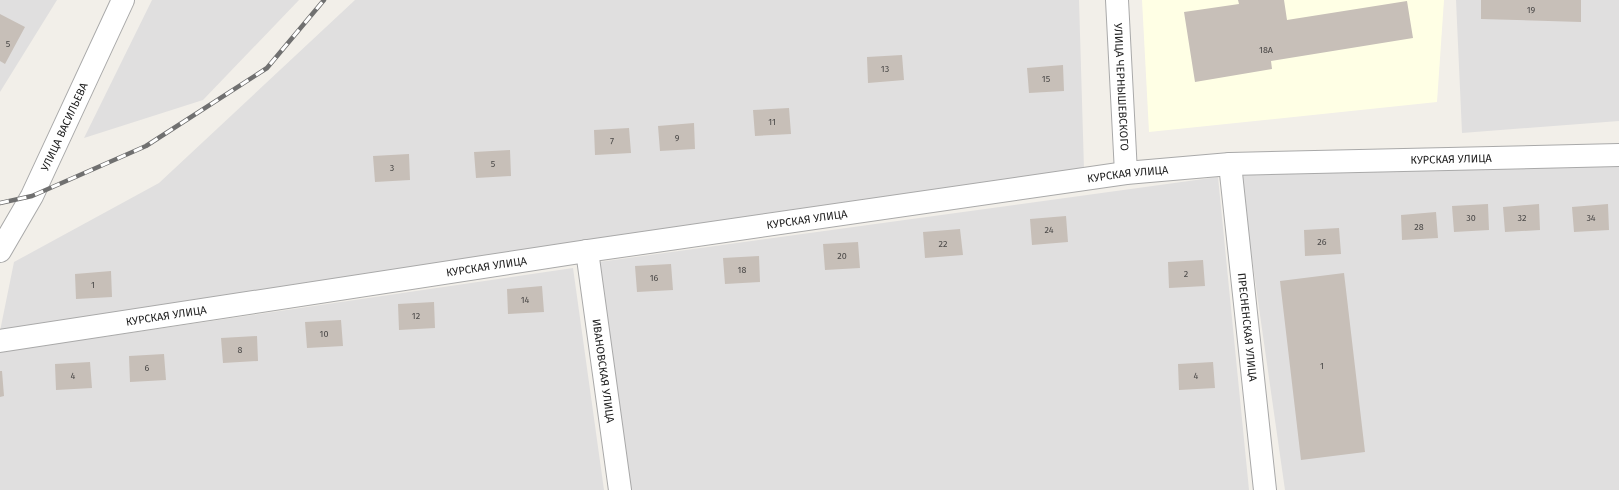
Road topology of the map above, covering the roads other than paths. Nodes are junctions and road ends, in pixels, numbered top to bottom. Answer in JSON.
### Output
{"nodes":[{"id":1,"x":123,"y":0,"type":"edge"},
{"id":2,"x":1117,"y":0,"type":"edge"},
{"id":3,"x":1619,"y":155,"type":"edge"},
{"id":4,"x":1230,"y":164,"type":"junction"},
{"id":5,"x":1126,"y":173,"type":"junction"},
{"id":6,"x":0,"y":251,"type":"edge"},
{"id":7,"x":587,"y":251,"type":"junction"},
{"id":8,"x":0,"y":341,"type":"edge"},
{"id":9,"x":620,"y":490,"type":"edge"},
{"id":10,"x":1265,"y":490,"type":"edge"}],
"edges":[{"from":1,"to":6,"type":"street","name":"УЛИЦА ВАСИЛЬЕВА"},
{"from":2,"to":5,"type":"street","name":"УЛИЦА ЧЕРНЫШЕВСКОГО"},
{"from":3,"to":4,"type":"street","name":"КУРСКАЯ УЛИЦА"},
{"from":4,"to":5,"type":"street","name":"КУРСКАЯ УЛИЦА"},
{"from":4,"to":10,"type":"street","name":"ПРЕСНЕНСКАЯ УЛИЦА"},
{"from":5,"to":7,"type":"street","name":"КУРСКАЯ УЛИЦА"},
{"from":7,"to":8,"type":"street","name":"КУРСКАЯ УЛИЦА"},
{"from":7,"to":9,"type":"street","name":"ИВАНОВСКАЯ УЛИЦА"}]}
